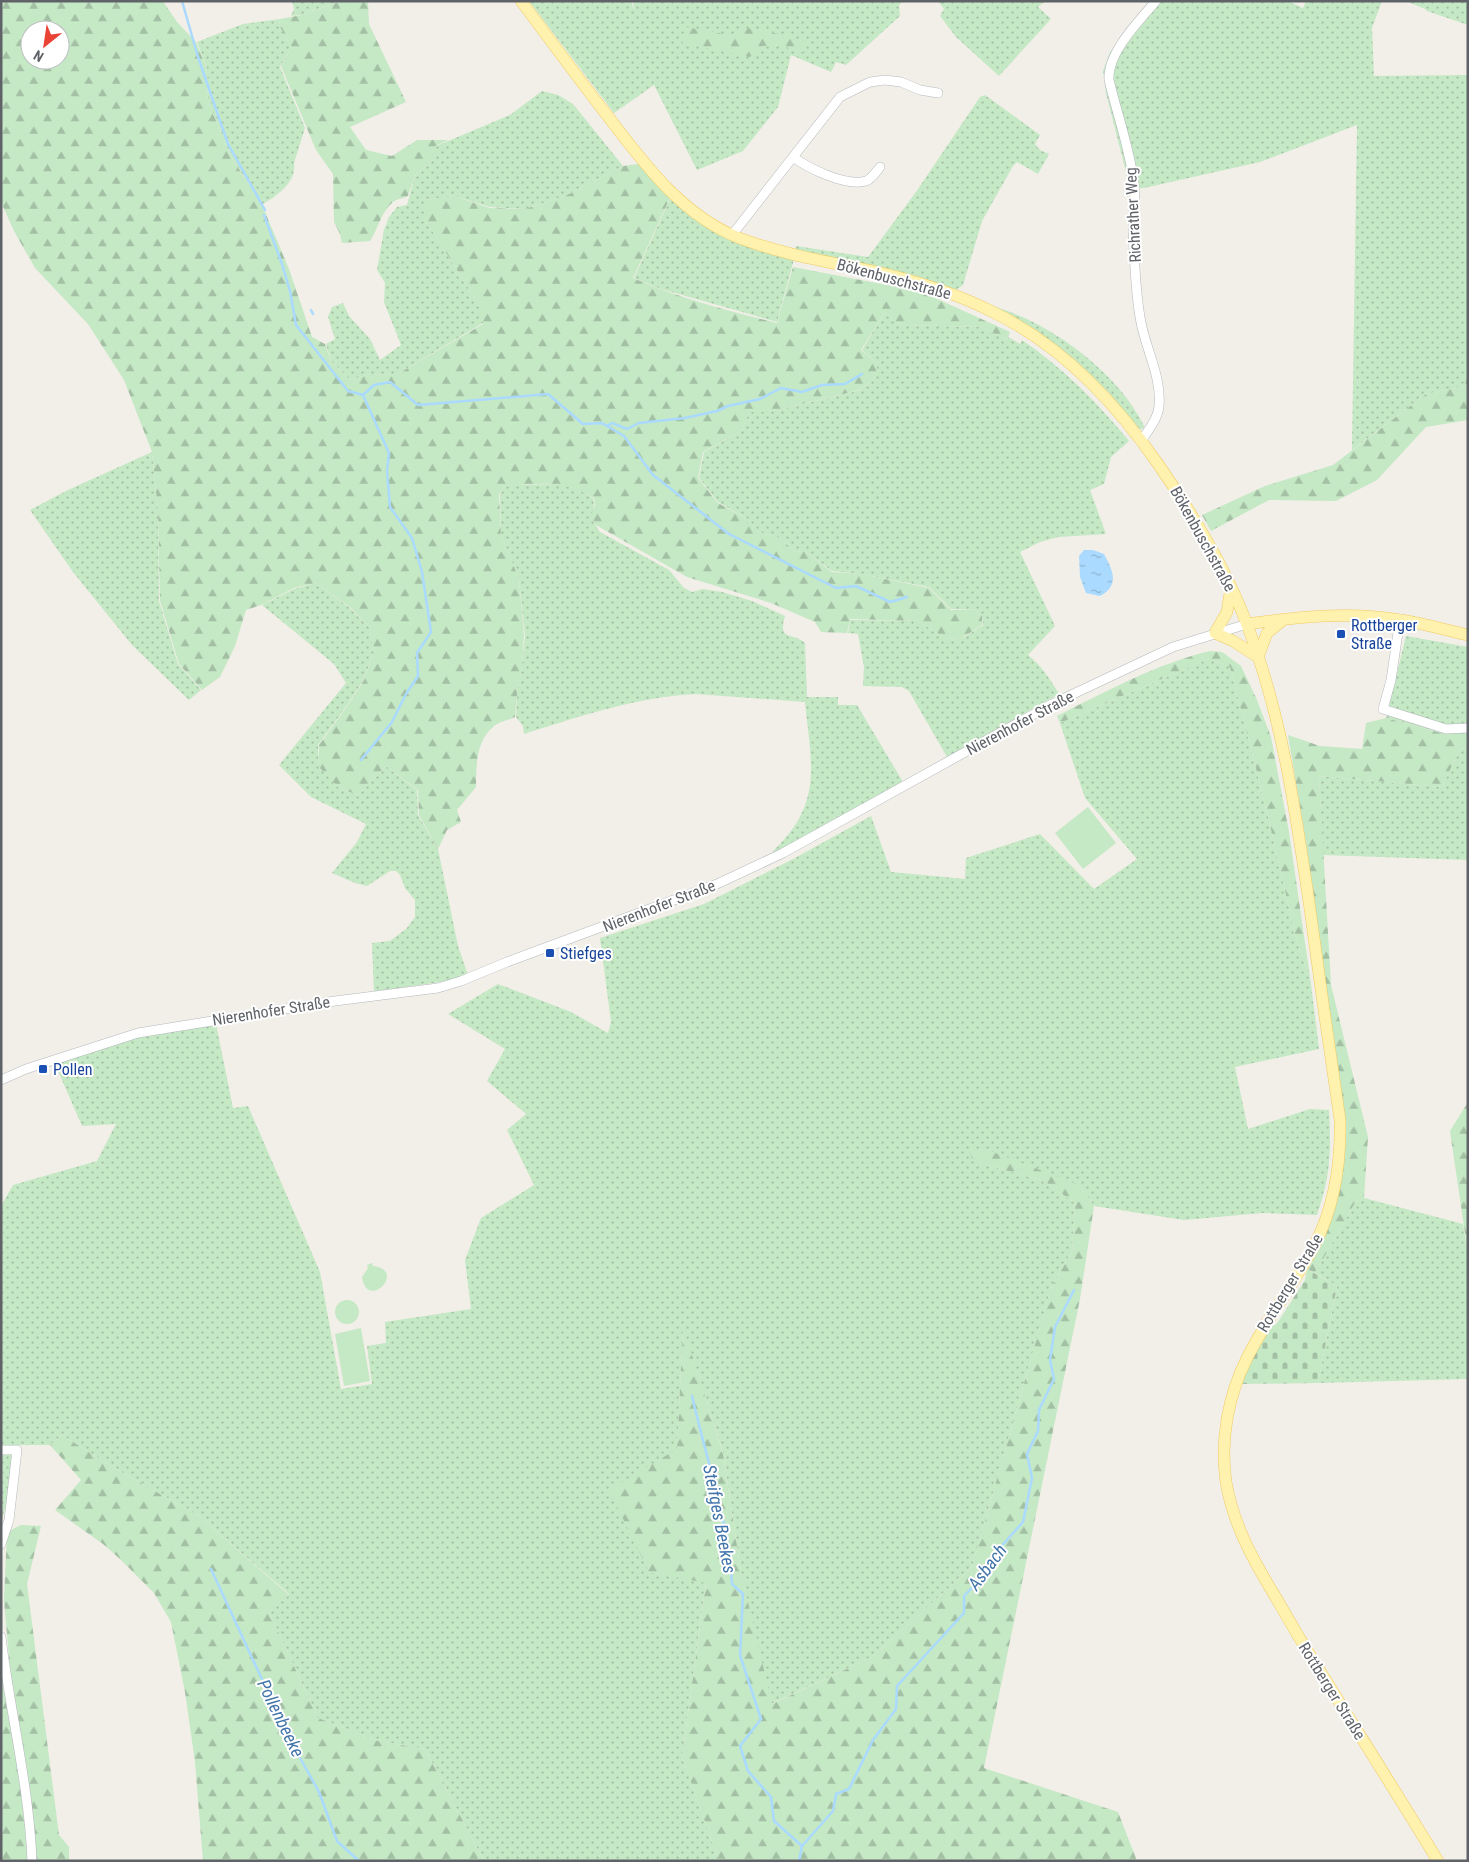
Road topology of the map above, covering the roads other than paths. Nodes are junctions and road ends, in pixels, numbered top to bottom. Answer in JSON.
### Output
{"nodes":[{"id":1,"x":521,"y":1,"type":"edge"},
{"id":2,"x":1156,"y":1,"type":"edge"},
{"id":3,"x":938,"y":93,"type":"dead end"},
{"id":4,"x":793,"y":157,"type":"junction"},
{"id":5,"x":880,"y":167,"type":"dead end"},
{"id":6,"x":732,"y":234,"type":"junction"},
{"id":7,"x":1142,"y":440,"type":"junction"},
{"id":8,"x":1231,"y":587,"type":"junction"},
{"id":9,"x":1284,"y":619,"type":"junction"},
{"id":10,"x":1400,"y":619,"type":"junction"},
{"id":11,"x":1247,"y":624,"type":"junction"},
{"id":12,"x":1215,"y":632,"type":"junction"},
{"id":13,"x":1468,"y":635,"type":"edge"},
{"id":14,"x":1258,"y":657,"type":"junction"},
{"id":15,"x":1468,"y":728,"type":"edge"},
{"id":16,"x":1,"y":1080,"type":"edge"},
{"id":17,"x":1,"y":1450,"type":"edge"},
{"id":18,"x":1,"y":1544,"type":"edge"},
{"id":19,"x":1,"y":1636,"type":"edge"},
{"id":20,"x":32,"y":1861,"type":"edge"},
{"id":21,"x":1438,"y":1861,"type":"edge"}],
"edges":[{"from":1,"to":6,"type":"main road","name":"Bökenbuschstraße"},
{"from":2,"to":7,"type":"street","name":"Richrather Weg"},
{"from":3,"to":4,"type":"street"},
{"from":4,"to":5,"type":"street"},
{"from":4,"to":6,"type":"street"},
{"from":6,"to":7,"type":"main road","name":"Bökenbuschstraße"},
{"from":7,"to":8,"type":"main road","name":"Bökenbuschstraße"},
{"from":8,"to":11,"type":"main road","name":"Bökenbuschstraße"},
{"from":8,"to":12,"type":"main road"},
{"from":9,"to":10,"type":"main road"},
{"from":9,"to":11,"type":"main road"},
{"from":9,"to":14,"type":"main road"},
{"from":10,"to":13,"type":"main road"},
{"from":10,"to":15,"type":"street"},
{"from":11,"to":12,"type":"street","name":"Nierenhofer Straße"},
{"from":11,"to":14,"type":"main road","name":"Rottberger Straße"},
{"from":12,"to":14,"type":"main road"},
{"from":12,"to":16,"type":"street","name":"Nierenhofer Straße"},
{"from":14,"to":21,"type":"main road","name":"Rottberger Straße"},
{"from":17,"to":18,"type":"street"},
{"from":19,"to":20,"type":"street"}]}
